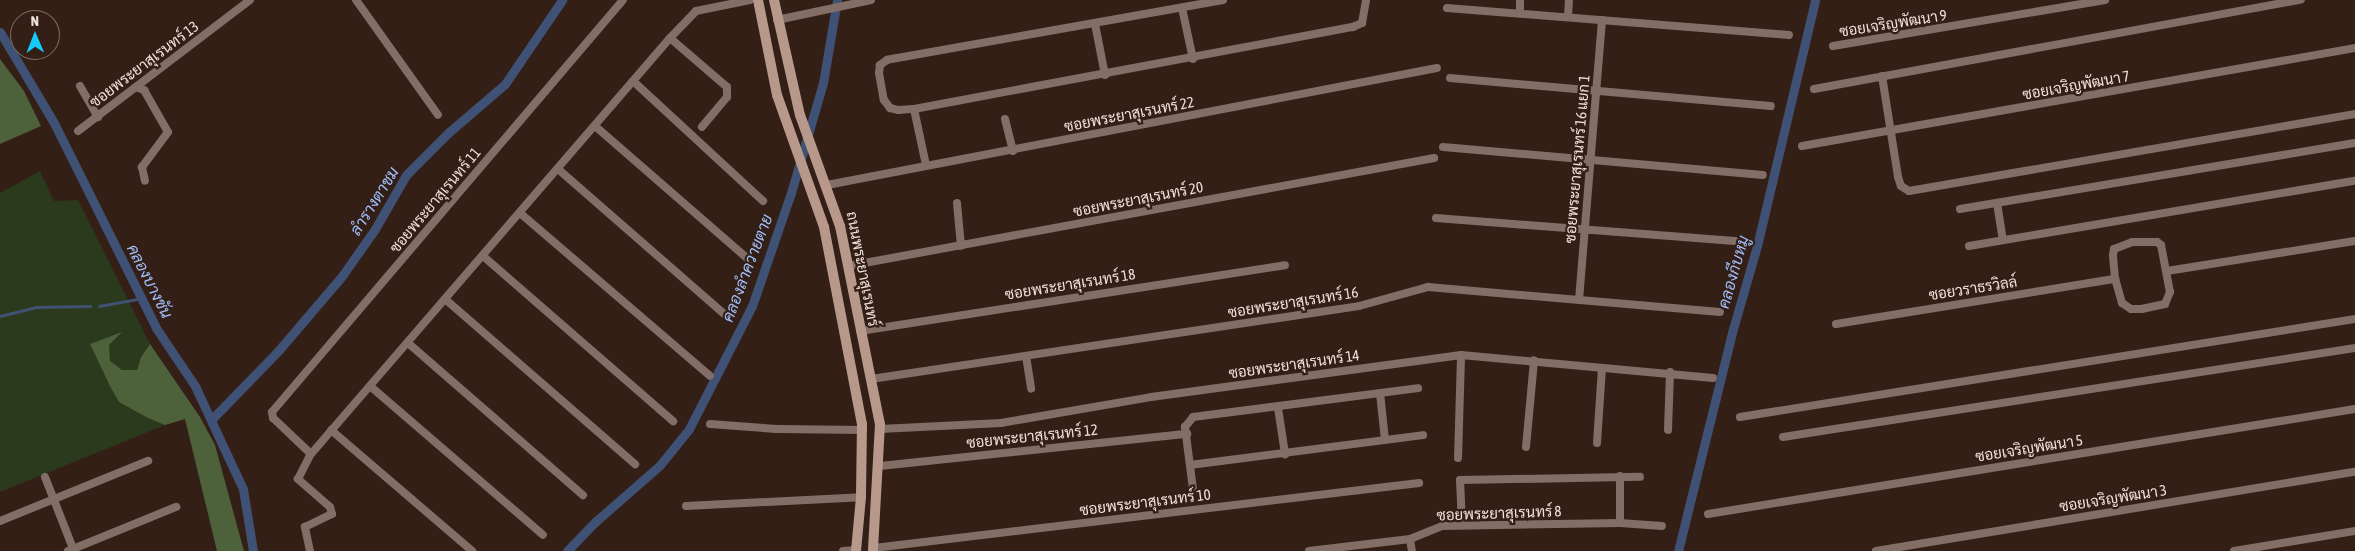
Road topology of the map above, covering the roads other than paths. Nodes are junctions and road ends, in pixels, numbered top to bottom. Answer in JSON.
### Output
{"nodes":[{"id":1,"x":250,"y":0,"type":"edge"},
{"id":2,"x":356,"y":0,"type":"edge"},
{"id":3,"x":623,"y":0,"type":"edge"},
{"id":4,"x":750,"y":0,"type":"edge"},
{"id":5,"x":758,"y":0,"type":"edge"},
{"id":6,"x":774,"y":0,"type":"edge"},
{"id":7,"x":872,"y":0,"type":"edge"},
{"id":8,"x":1222,"y":0,"type":"edge"},
{"id":9,"x":1366,"y":0,"type":"edge"},
{"id":10,"x":1520,"y":0,"type":"edge"},
{"id":11,"x":1569,"y":0,"type":"edge"},
{"id":12,"x":2105,"y":0,"type":"edge"},
{"id":13,"x":2301,"y":0,"type":"edge"},
{"id":14,"x":1182,"y":8,"type":"junction"},
{"id":15,"x":1446,"y":8,"type":"dead end"},
{"id":16,"x":1520,"y":14,"type":"junction"},
{"id":17,"x":1568,"y":18,"type":"junction"},
{"id":18,"x":777,"y":20,"type":"junction"},
{"id":19,"x":1602,"y":20,"type":"junction"},
{"id":20,"x":1095,"y":24,"type":"junction"},
{"id":21,"x":1789,"y":35,"type":"dead end"},
{"id":22,"x":670,"y":38,"type":"junction"},
{"id":23,"x":1833,"y":46,"type":"dead end"},
{"id":24,"x":2355,"y":48,"type":"edge"},
{"id":25,"x":1193,"y":59,"type":"junction"},
{"id":26,"x":1437,"y":68,"type":"dead end"},
{"id":27,"x":1105,"y":74,"type":"junction"},
{"id":28,"x":1882,"y":76,"type":"junction"},
{"id":29,"x":1450,"y":78,"type":"dead end"},
{"id":30,"x":633,"y":81,"type":"junction"},
{"id":31,"x":80,"y":86,"type":"dead end"},
{"id":32,"x":136,"y":87,"type":"junction"},
{"id":33,"x":1597,"y":89,"type":"junction"},
{"id":34,"x":1814,"y":89,"type":"dead end"},
{"id":35,"x":1771,"y":106,"type":"dead end"},
{"id":36,"x":914,"y":109,"type":"junction"},
{"id":37,"x":2355,"y":114,"type":"edge"},
{"id":38,"x":438,"y":115,"type":"dead end"},
{"id":39,"x":98,"y":117,"type":"junction"},
{"id":40,"x":1006,"y":119,"type":"dead end"},
{"id":41,"x":595,"y":126,"type":"junction"},
{"id":42,"x":702,"y":127,"type":"dead end"},
{"id":43,"x":78,"y":131,"type":"dead end"},
{"id":44,"x":1891,"y":132,"type":"junction"},
{"id":45,"x":2355,"y":143,"type":"edge"},
{"id":46,"x":1802,"y":146,"type":"dead end"},
{"id":47,"x":1443,"y":147,"type":"dead end"},
{"id":48,"x":1013,"y":151,"type":"junction"},
{"id":49,"x":1434,"y":158,"type":"dead end"},
{"id":50,"x":1591,"y":161,"type":"junction"},
{"id":51,"x":926,"y":165,"type":"junction"},
{"id":52,"x":558,"y":169,"type":"junction"},
{"id":53,"x":1764,"y":175,"type":"dead end"},
{"id":54,"x":145,"y":181,"type":"dead end"},
{"id":55,"x":2355,"y":181,"type":"edge"},
{"id":56,"x":826,"y":182,"type":"junction"},
{"id":57,"x":763,"y":201,"type":"dead end"},
{"id":58,"x":958,"y":203,"type":"dead end"},
{"id":59,"x":1996,"y":203,"type":"junction"},
{"id":60,"x":1960,"y":209,"type":"dead end"},
{"id":61,"x":520,"y":213,"type":"junction"},
{"id":62,"x":1436,"y":218,"type":"dead end"},
{"id":63,"x":1585,"y":229,"type":"junction"},
{"id":64,"x":2003,"y":240,"type":"junction"},
{"id":65,"x":1738,"y":241,"type":"dead end"},
{"id":66,"x":2355,"y":241,"type":"edge"},
{"id":67,"x":961,"y":246,"type":"junction"},
{"id":68,"x":1969,"y":246,"type":"dead end"},
{"id":69,"x":483,"y":256,"type":"junction"},
{"id":70,"x":750,"y":260,"type":"dead end"},
{"id":71,"x":1285,"y":265,"type":"dead end"},
{"id":72,"x":848,"y":266,"type":"junction"},
{"id":73,"x":2167,"y":271,"type":"junction"},
{"id":74,"x":2115,"y":280,"type":"junction"},
{"id":75,"x":445,"y":300,"type":"junction"},
{"id":76,"x":1579,"y":300,"type":"junction"},
{"id":77,"x":1720,"y":312,"type":"dead end"},
{"id":78,"x":730,"y":318,"type":"dead end"},
{"id":79,"x":2355,"y":319,"type":"edge"},
{"id":80,"x":1836,"y":324,"type":"dead end"},
{"id":81,"x":860,"y":331,"type":"junction"},
{"id":82,"x":408,"y":343,"type":"junction"},
{"id":83,"x":2355,"y":348,"type":"edge"},
{"id":84,"x":1026,"y":356,"type":"junction"},
{"id":85,"x":1461,"y":356,"type":"junction"},
{"id":86,"x":1534,"y":360,"type":"junction"},
{"id":87,"x":1602,"y":368,"type":"junction"},
{"id":88,"x":1670,"y":372,"type":"junction"},
{"id":89,"x":710,"y":376,"type":"dead end"},
{"id":90,"x":1713,"y":378,"type":"dead end"},
{"id":91,"x":871,"y":379,"type":"junction"},
{"id":92,"x":370,"y":386,"type":"junction"},
{"id":93,"x":1418,"y":388,"type":"dead end"},
{"id":94,"x":1031,"y":389,"type":"dead end"},
{"id":95,"x":1380,"y":393,"type":"junction"},
{"id":96,"x":1278,"y":408,"type":"junction"},
{"id":97,"x":2355,"y":409,"type":"edge"},
{"id":98,"x":1740,"y":417,"type":"dead end"},
{"id":99,"x":673,"y":421,"type":"dead end"},
{"id":100,"x":710,"y":424,"type":"dead end"},
{"id":101,"x":880,"y":429,"type":"junction"},
{"id":102,"x":331,"y":430,"type":"junction"},
{"id":103,"x":863,"y":430,"type":"junction"},
{"id":104,"x":1668,"y":430,"type":"dead end"},
{"id":105,"x":1187,"y":434,"type":"junction"},
{"id":106,"x":1423,"y":435,"type":"dead end"},
{"id":107,"x":1783,"y":437,"type":"dead end"},
{"id":108,"x":1385,"y":440,"type":"junction"},
{"id":109,"x":1597,"y":443,"type":"dead end"},
{"id":110,"x":1526,"y":447,"type":"dead end"},
{"id":111,"x":311,"y":454,"type":"junction"},
{"id":112,"x":1285,"y":454,"type":"junction"},
{"id":113,"x":1458,"y":458,"type":"dead end"},
{"id":114,"x":148,"y":461,"type":"dead end"},
{"id":115,"x":635,"y":464,"type":"dead end"},
{"id":116,"x":1190,"y":465,"type":"junction"},
{"id":117,"x":880,"y":466,"type":"junction"},
{"id":118,"x":2355,"y":472,"type":"edge"},
{"id":119,"x":1620,"y":476,"type":"junction"},
{"id":120,"x":45,"y":477,"type":"dead end"},
{"id":121,"x":1640,"y":477,"type":"dead end"},
{"id":122,"x":1418,"y":484,"type":"dead end"},
{"id":123,"x":1193,"y":489,"type":"dead end"},
{"id":124,"x":583,"y":495,"type":"dead end"},
{"id":125,"x":861,"y":498,"type":"junction"},
{"id":126,"x":54,"y":499,"type":"junction"},
{"id":127,"x":686,"y":506,"type":"dead end"},
{"id":128,"x":176,"y":507,"type":"dead end"},
{"id":129,"x":1708,"y":514,"type":"dead end"},
{"id":130,"x":0,"y":521,"type":"edge"},
{"id":131,"x":1620,"y":523,"type":"junction"},
{"id":132,"x":1462,"y":525,"type":"junction"},
{"id":133,"x":1662,"y":526,"type":"dead end"},
{"id":134,"x":2355,"y":531,"type":"edge"},
{"id":135,"x":543,"y":535,"type":"dead end"},
{"id":136,"x":1410,"y":539,"type":"junction"},
{"id":137,"x":1354,"y":548,"type":"edge"},
{"id":138,"x":874,"y":549,"type":"edge"},
{"id":139,"x":72,"y":550,"type":"edge"},
{"id":140,"x":856,"y":550,"type":"edge"},
{"id":141,"x":310,"y":551,"type":"edge"},
{"id":142,"x":472,"y":551,"type":"edge"},
{"id":143,"x":843,"y":551,"type":"edge"},
{"id":144,"x":1309,"y":551,"type":"edge"},
{"id":145,"x":1412,"y":551,"type":"edge"},
{"id":146,"x":1876,"y":551,"type":"edge"},
{"id":147,"x":2234,"y":551,"type":"edge"}],
"edges":[{"from":1,"to":32,"type":"street","name":"ซอยพระยาสุเรนทร์ 13"},
{"from":2,"to":38,"type":"street"},
{"from":3,"to":111,"type":"street","name":"ซอยพระยาสุเรนทร์ 11"},
{"from":4,"to":22,"type":"street"},
{"from":5,"to":103,"type":"street","name":"ถนนพระยาสุเรนทร์"},
{"from":6,"to":18,"type":"street","name":"ถนนพระยาสุเรนทร์"},
{"from":7,"to":18,"type":"street"},
{"from":8,"to":14,"type":"street"},
{"from":9,"to":25,"type":"street"},
{"from":10,"to":16,"type":"street"},
{"from":11,"to":17,"type":"street"},
{"from":12,"to":23,"type":"street","name":"ซอยเจริญพัฒนา 9"},
{"from":13,"to":28,"type":"street"},
{"from":14,"to":20,"type":"street"},
{"from":14,"to":25,"type":"street"},
{"from":15,"to":16,"type":"street"},
{"from":16,"to":17,"type":"street"},
{"from":17,"to":19,"type":"street"},
{"from":18,"to":56,"type":"street","name":"ถนนพระยาสุเรนทร์"},
{"from":19,"to":21,"type":"street"},
{"from":19,"to":33,"type":"street","name":"ซอยพระยาสุเรนทร์ 16 แยก 1"},
{"from":20,"to":27,"type":"street"},
{"from":20,"to":36,"type":"street"},
{"from":22,"to":30,"type":"street"},
{"from":22,"to":42,"type":"street"},
{"from":24,"to":44,"type":"street","name":"ซอยเจริญพัฒนา 7"},
{"from":25,"to":27,"type":"street"},
{"from":26,"to":48,"type":"street","name":"ซอยพระยาสุเรนทร์ 22"},
{"from":27,"to":36,"type":"street"},
{"from":28,"to":34,"type":"street"},
{"from":28,"to":44,"type":"street"},
{"from":29,"to":33,"type":"street"},
{"from":30,"to":41,"type":"street"},
{"from":30,"to":57,"type":"street"},
{"from":31,"to":39,"type":"street"},
{"from":32,"to":39,"type":"street","name":"ซอยพระยาสุเรนทร์ 13"},
{"from":32,"to":54,"type":"street"},
{"from":33,"to":35,"type":"street"},
{"from":33,"to":50,"type":"street","name":"ซอยพระยาสุเรนทร์ 16 แยก 1"},
{"from":36,"to":51,"type":"street"},
{"from":37,"to":44,"type":"street"},
{"from":39,"to":43,"type":"street","name":"ซอยพระยาสุเรนทร์ 13"},
{"from":40,"to":48,"type":"street"},
{"from":41,"to":52,"type":"street"},
{"from":41,"to":70,"type":"street"},
{"from":44,"to":46,"type":"street","name":"ซอยเจริญพัฒนา 7"},
{"from":45,"to":59,"type":"street"},
{"from":47,"to":50,"type":"street"},
{"from":48,"to":51,"type":"street","name":"ซอยพระยาสุเรนทร์ 22"},
{"from":49,"to":67,"type":"street","name":"ซอยพระยาสุเรนทร์ 20"},
{"from":50,"to":53,"type":"street"},
{"from":50,"to":63,"type":"street","name":"ซอยพระยาสุเรนทร์ 16 แยก 1"},
{"from":51,"to":56,"type":"street","name":"ซอยพระยาสุเรนทร์ 22"},
{"from":52,"to":61,"type":"street"},
{"from":52,"to":78,"type":"street"},
{"from":55,"to":64,"type":"street"},
{"from":56,"to":72,"type":"street","name":"ถนนพระยาสุเรนทร์"},
{"from":58,"to":67,"type":"street"},
{"from":59,"to":60,"type":"street"},
{"from":59,"to":64,"type":"street"},
{"from":61,"to":69,"type":"street"},
{"from":61,"to":89,"type":"street"},
{"from":62,"to":63,"type":"street"},
{"from":63,"to":65,"type":"street"},
{"from":63,"to":76,"type":"street","name":"ซอยพระยาสุเรนทร์ 16 แยก 1"},
{"from":64,"to":68,"type":"street"},
{"from":66,"to":73,"type":"street"},
{"from":67,"to":72,"type":"street","name":"ซอยพระยาสุเรนทร์ 20"},
{"from":69,"to":75,"type":"street"},
{"from":69,"to":99,"type":"street"},
{"from":71,"to":81,"type":"street","name":"ซอยพระยาสุเรนทร์ 18"},
{"from":72,"to":81,"type":"street","name":"ถนนพระยาสุเรนทร์"},
{"from":73,"to":74,"type":"street"},
{"from":73,"to":74,"type":"street"},
{"from":74,"to":80,"type":"street","name":"ซอยวราธรวิลล์"},
{"from":75,"to":82,"type":"street"},
{"from":75,"to":115,"type":"street"},
{"from":76,"to":77,"type":"street","name":"ซอยพระยาสุเรนทร์ 16"},
{"from":76,"to":84,"type":"street","name":"ซอยพระยาสุเรนทร์ 16"},
{"from":79,"to":98,"type":"street"},
{"from":81,"to":91,"type":"street","name":"ถนนพระยาสุเรนทร์"},
{"from":82,"to":92,"type":"street"},
{"from":82,"to":124,"type":"street"},
{"from":83,"to":107,"type":"street"},
{"from":84,"to":91,"type":"street","name":"ซอยพระยาสุเรนทร์ 16"},
{"from":84,"to":94,"type":"street"},
{"from":85,"to":86,"type":"street","name":"ซอยพระยาสุเรนทร์ 14"},
{"from":85,"to":101,"type":"street","name":"ซอยพระยาสุเรนทร์ 14"},
{"from":85,"to":113,"type":"street"},
{"from":86,"to":87,"type":"street","name":"ซอยพระยาสุเรนทร์ 14"},
{"from":86,"to":110,"type":"street"},
{"from":87,"to":88,"type":"street","name":"ซอยพระยาสุเรนทร์ 14"},
{"from":87,"to":109,"type":"street"},
{"from":88,"to":90,"type":"street","name":"ซอยพระยาสุเรนทร์ 14"},
{"from":88,"to":104,"type":"street"},
{"from":91,"to":101,"type":"street","name":"ถนนพระยาสุเรนทร์"},
{"from":92,"to":102,"type":"street"},
{"from":92,"to":135,"type":"street"},
{"from":93,"to":95,"type":"street"},
{"from":95,"to":96,"type":"street"},
{"from":95,"to":108,"type":"street"},
{"from":96,"to":105,"type":"street"},
{"from":96,"to":112,"type":"street"},
{"from":97,"to":129,"type":"street","name":"ซอยเจริญพัฒนา 5"},
{"from":100,"to":103,"type":"street"},
{"from":101,"to":117,"type":"street","name":"ถนนพระยาสุเรนทร์"},
{"from":102,"to":111,"type":"street"},
{"from":102,"to":142,"type":"street"},
{"from":103,"to":125,"type":"street","name":"ถนนพระยาสุเรนทร์"},
{"from":105,"to":116,"type":"street"},
{"from":105,"to":117,"type":"street","name":"ซอยพระยาสุเรนทร์ 12"},
{"from":106,"to":108,"type":"street"},
{"from":108,"to":112,"type":"street"},
{"from":111,"to":141,"type":"street"},
{"from":112,"to":116,"type":"street"},
{"from":114,"to":126,"type":"street"},
{"from":116,"to":123,"type":"street"},
{"from":117,"to":138,"type":"street","name":"ถนนพระยาสุเรนทร์"},
{"from":118,"to":146,"type":"street","name":"ซอยเจริญพัฒนา 3"},
{"from":119,"to":121,"type":"street"},
{"from":119,"to":131,"type":"street"},
{"from":119,"to":132,"type":"street"},
{"from":120,"to":126,"type":"street"},
{"from":122,"to":138,"type":"street","name":"ซอยพระยาสุเรนทร์ 10"},
{"from":125,"to":127,"type":"street"},
{"from":125,"to":140,"type":"street","name":"ถนนพระยาสุเรนทร์"},
{"from":126,"to":130,"type":"street"},
{"from":126,"to":139,"type":"street"},
{"from":128,"to":139,"type":"street"},
{"from":131,"to":132,"type":"street","name":"ซอยพระยาสุเรนทร์ 8"},
{"from":131,"to":133,"type":"street","name":"ซอยพระยาสุเรนทร์ 8"},
{"from":132,"to":136,"type":"street","name":"ซอยพระยาสุเรนทร์ 8"},
{"from":134,"to":147,"type":"street"},
{"from":136,"to":137,"type":"street","name":"ซอยพระยาสุเรนทร์ 8"},
{"from":136,"to":145,"type":"street"},
{"from":137,"to":144,"type":"street","name":"ซอยพระยาสุเรนทร์ 8"},
{"from":138,"to":140,"type":"street"},
{"from":140,"to":143,"type":"street"}]}
